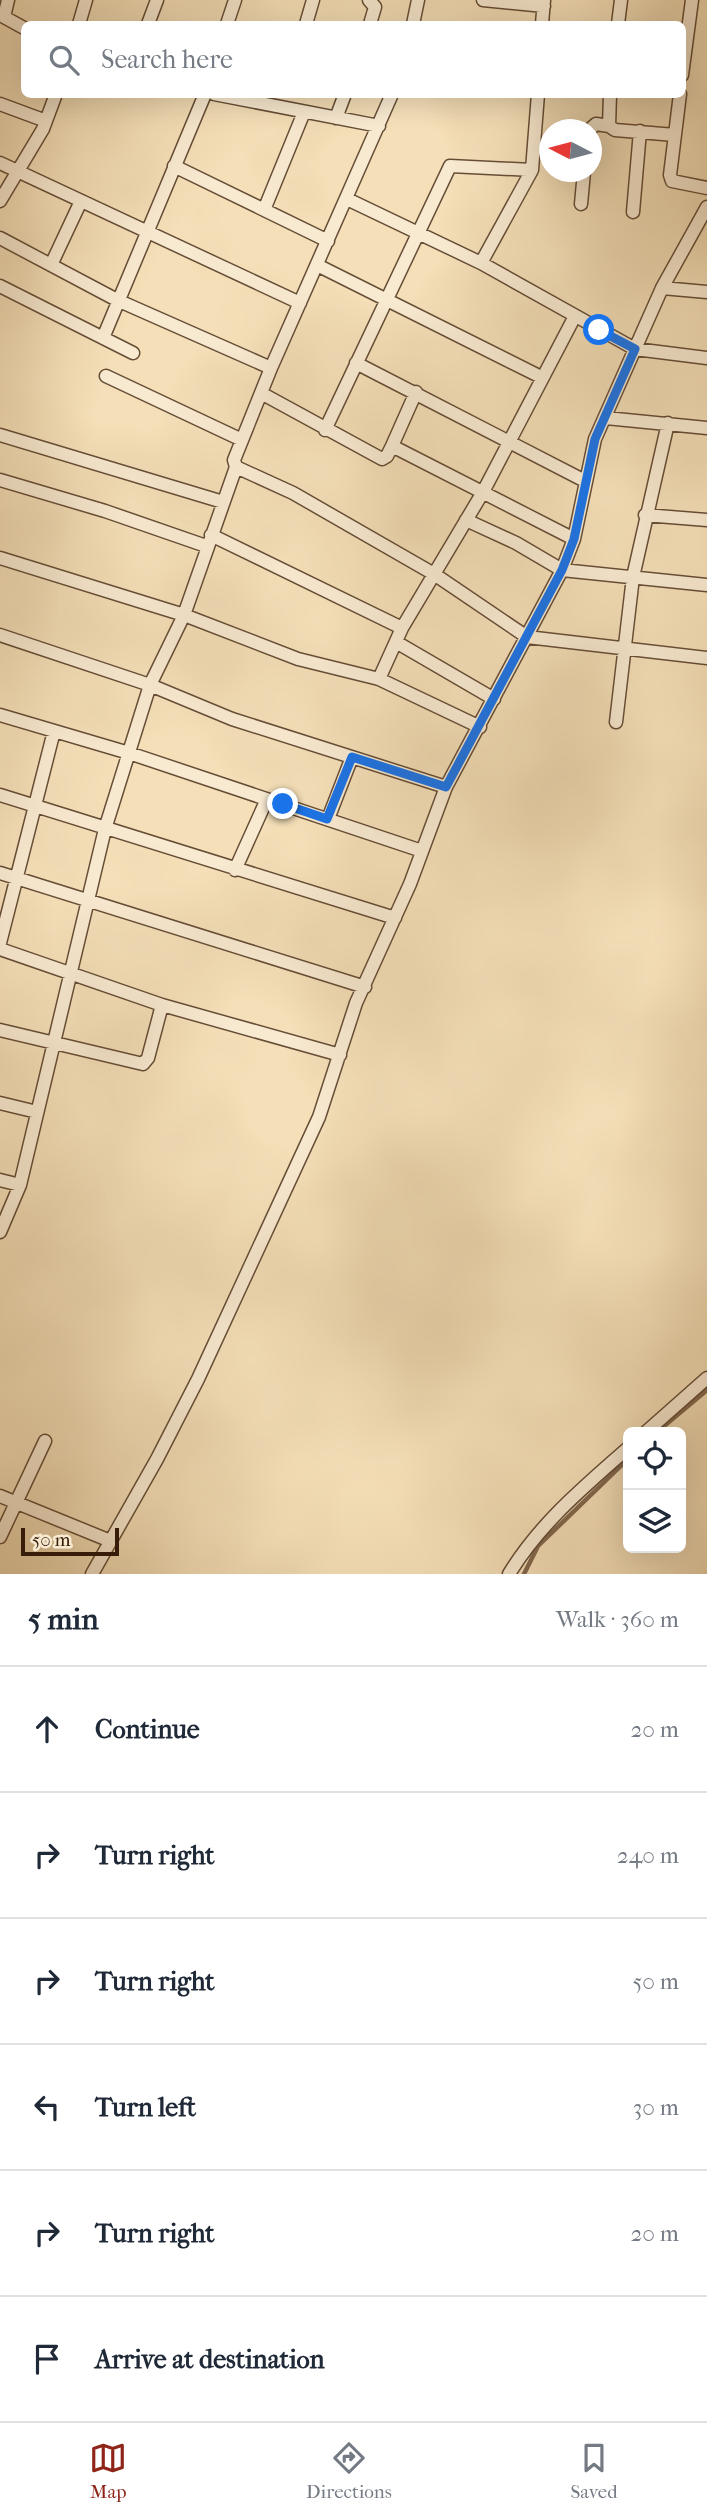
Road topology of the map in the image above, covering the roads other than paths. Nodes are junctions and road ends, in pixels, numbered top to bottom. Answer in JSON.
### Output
{"nodes":[{"id":1,"x":8,"y":0,"type":"edge"},
{"id":2,"x":86,"y":0,"type":"edge"},
{"id":3,"x":157,"y":0,"type":"edge"},
{"id":4,"x":235,"y":0,"type":"edge"},
{"id":5,"x":313,"y":0,"type":"edge"},
{"id":6,"x":369,"y":0,"type":"edge"},
{"id":7,"x":418,"y":0,"type":"edge"},
{"id":8,"x":483,"y":0,"type":"edge"},
{"id":9,"x":621,"y":0,"type":"edge"},
{"id":10,"x":692,"y":0,"type":"edge"},
{"id":11,"x":544,"y":3,"type":"edge"},
{"id":12,"x":80,"y":21,"type":"edge"},
{"id":13,"x":149,"y":21,"type":"edge"},
{"id":14,"x":229,"y":21,"type":"edge"},
{"id":15,"x":307,"y":21,"type":"edge"},
{"id":16,"x":371,"y":21,"type":"edge"},
{"id":17,"x":414,"y":21,"type":"edge"},
{"id":18,"x":542,"y":21,"type":"edge"},
{"id":19,"x":618,"y":21,"type":"edge"},
{"id":20,"x":21,"y":27,"type":"edge"},
{"id":21,"x":686,"y":45,"type":"edge"},
{"id":22,"x":55,"y":98,"type":"edge"},
{"id":23,"x":203,"y":98,"type":"edge"},
{"id":24,"x":253,"y":98,"type":"edge"},
{"id":25,"x":344,"y":98,"type":"edge"},
{"id":26,"x":391,"y":98,"type":"edge"},
{"id":27,"x":538,"y":98,"type":"edge"},
{"id":28,"x":610,"y":98,"type":"edge"},
{"id":29,"x":680,"y":98,"type":"edge"},
{"id":30,"x":282,"y":101,"type":"edge"},
{"id":31,"x":0,"y":104,"type":"edge"},
{"id":32,"x":304,"y":112,"type":"junction"},
{"id":33,"x":337,"y":118,"type":"junction"},
{"id":34,"x":46,"y":121,"type":"junction"},
{"id":35,"x":602,"y":125,"type":"edge"},
{"id":36,"x":379,"y":126,"type":"junction"},
{"id":37,"x":609,"y":126,"type":"junction"},
{"id":38,"x":640,"y":131,"type":"junction"},
{"id":39,"x":675,"y":135,"type":"junction"},
{"id":40,"x":0,"y":163,"type":"edge"},
{"id":41,"x":174,"y":166,"type":"junction"},
{"id":42,"x":532,"y":170,"type":"junction"},
{"id":43,"x":17,"y":171,"type":"junction"},
{"id":44,"x":583,"y":182,"type":"edge"},
{"id":45,"x":707,"y":188,"type":"edge"},
{"id":46,"x":346,"y":199,"type":"junction"},
{"id":47,"x":0,"y":201,"type":"edge"},
{"id":48,"x":81,"y":201,"type":"junction"},
{"id":49,"x":581,"y":204,"type":"dead end"},
{"id":50,"x":707,"y":207,"type":"edge"},
{"id":51,"x":264,"y":210,"type":"junction"},
{"id":52,"x":633,"y":212,"type":"dead end"},
{"id":53,"x":701,"y":230,"type":"edge"},
{"id":54,"x":146,"y":232,"type":"junction"},
{"id":55,"x":420,"y":234,"type":"junction"},
{"id":56,"x":0,"y":238,"type":"edge"},
{"id":57,"x":328,"y":242,"type":"junction"},
{"id":58,"x":481,"y":263,"type":"junction"},
{"id":59,"x":51,"y":265,"type":"junction"},
{"id":60,"x":317,"y":265,"type":"junction"},
{"id":61,"x":0,"y":286,"type":"edge"},
{"id":62,"x":662,"y":288,"type":"junction"},
{"id":63,"x":707,"y":292,"type":"edge"},
{"id":64,"x":386,"y":298,"type":"junction"},
{"id":65,"x":117,"y":300,"type":"junction"},
{"id":66,"x":300,"y":303,"type":"junction"},
{"id":67,"x":575,"y":316,"type":"junction"},
{"id":68,"x":103,"y":338,"type":"junction"},
{"id":69,"x":635,"y":349,"type":"junction"},
{"id":70,"x":133,"y":353,"type":"dead end"},
{"id":71,"x":707,"y":358,"type":"edge"},
{"id":72,"x":356,"y":363,"type":"junction"},
{"id":73,"x":271,"y":368,"type":"junction"},
{"id":74,"x":106,"y":376,"type":"dead end"},
{"id":75,"x":541,"y":377,"type":"junction"},
{"id":76,"x":416,"y":392,"type":"junction"},
{"id":77,"x":261,"y":393,"type":"junction"},
{"id":78,"x":606,"y":418,"type":"junction"},
{"id":79,"x":668,"y":424,"type":"junction"},
{"id":80,"x":707,"y":428,"type":"edge"},
{"id":81,"x":325,"y":430,"type":"junction"},
{"id":82,"x":0,"y":435,"type":"edge"},
{"id":83,"x":243,"y":440,"type":"junction"},
{"id":84,"x":509,"y":441,"type":"junction"},
{"id":85,"x":392,"y":446,"type":"junction"},
{"id":86,"x":236,"y":467,"type":"junction"},
{"id":87,"x":0,"y":480,"type":"edge"},
{"id":88,"x":585,"y":481,"type":"junction"},
{"id":89,"x":483,"y":492,"type":"junction"},
{"id":90,"x":223,"y":502,"type":"junction"},
{"id":91,"x":646,"y":514,"type":"junction"},
{"id":92,"x":466,"y":520,"type":"junction"},
{"id":93,"x":707,"y":520,"type":"edge"},
{"id":94,"x":574,"y":539,"type":"junction"},
{"id":95,"x":208,"y":540,"type":"junction"},
{"id":96,"x":0,"y":558,"type":"edge"},
{"id":97,"x":562,"y":570,"type":"junction"},
{"id":98,"x":434,"y":574,"type":"junction"},
{"id":99,"x":633,"y":577,"type":"junction"},
{"id":100,"x":707,"y":585,"type":"edge"},
{"id":101,"x":184,"y":615,"type":"junction"},
{"id":102,"x":402,"y":628,"type":"junction"},
{"id":103,"x":0,"y":635,"type":"edge"},
{"id":104,"x":527,"y":637,"type":"junction"},
{"id":105,"x":396,"y":642,"type":"junction"},
{"id":106,"x":625,"y":649,"type":"junction"},
{"id":107,"x":707,"y":658,"type":"edge"},
{"id":108,"x":379,"y":679,"type":"junction"},
{"id":109,"x":150,"y":685,"type":"junction"},
{"id":110,"x":494,"y":699,"type":"junction"},
{"id":111,"x":0,"y":715,"type":"edge"},
{"id":112,"x":617,"y":722,"type":"dead end"},
{"id":113,"x":480,"y":727,"type":"junction"},
{"id":114,"x":54,"y":731,"type":"junction"},
{"id":115,"x":129,"y":753,"type":"junction"},
{"id":116,"x":352,"y":757,"type":"junction"},
{"id":117,"x":446,"y":787,"type":"junction"},
{"id":118,"x":0,"y":795,"type":"edge"},
{"id":119,"x":267,"y":799,"type":"junction"},
{"id":120,"x":35,"y":806,"type":"junction"},
{"id":121,"x":327,"y":819,"type":"junction"},
{"id":122,"x":105,"y":829,"type":"junction"},
{"id":123,"x":422,"y":851,"type":"junction"},
{"id":124,"x":235,"y":870,"type":"junction"},
{"id":125,"x":0,"y":873,"type":"edge"},
{"id":126,"x":17,"y":878,"type":"junction"},
{"id":127,"x":88,"y":898,"type":"junction"},
{"id":128,"x":395,"y":918,"type":"junction"},
{"id":129,"x":0,"y":943,"type":"edge"},
{"id":130,"x":0,"y":949,"type":"edge"},
{"id":131,"x":71,"y":972,"type":"junction"},
{"id":132,"x":365,"y":987,"type":"junction"},
{"id":133,"x":162,"y":1005,"type":"junction"},
{"id":134,"x":0,"y":1030,"type":"edge"},
{"id":135,"x":52,"y":1044,"type":"junction"},
{"id":136,"x":340,"y":1055,"type":"junction"},
{"id":137,"x":0,"y":1103,"type":"edge"},
{"id":138,"x":37,"y":1112,"type":"junction"},
{"id":139,"x":0,"y":1180,"type":"edge"},
{"id":140,"x":20,"y":1185,"type":"junction"},
{"id":141,"x":0,"y":1231,"type":"edge"},
{"id":142,"x":707,"y":1378,"type":"edge"},
{"id":143,"x":652,"y":1427,"type":"edge"},
{"id":144,"x":45,"y":1441,"type":"dead end"},
{"id":145,"x":623,"y":1452,"type":"edge"},
{"id":146,"x":0,"y":1496,"type":"edge"},
{"id":147,"x":14,"y":1502,"type":"junction"},
{"id":148,"x":0,"y":1537,"type":"edge"},
{"id":149,"x":108,"y":1540,"type":"junction"},
{"id":150,"x":92,"y":1574,"type":"edge"},
{"id":151,"x":509,"y":1574,"type":"edge"}],
"edges":[{"from":1,"to":20,"type":"street"},
{"from":2,"to":12,"type":"street"},
{"from":3,"to":13,"type":"street"},
{"from":4,"to":14,"type":"street"},
{"from":5,"to":15,"type":"street"},
{"from":6,"to":16,"type":"street"},
{"from":7,"to":17,"type":"street"},
{"from":8,"to":11,"type":"street"},
{"from":9,"to":19,"type":"street"},
{"from":10,"to":21,"type":"street"},
{"from":11,"to":18,"type":"street"},
{"from":22,"to":34,"type":"street"},
{"from":23,"to":41,"type":"street"},
{"from":24,"to":30,"type":"street"},
{"from":25,"to":33,"type":"street"},
{"from":26,"to":36,"type":"street"},
{"from":27,"to":42,"type":"street"},
{"from":28,"to":37,"type":"street"},
{"from":29,"to":39,"type":"street"},
{"from":30,"to":32,"type":"street"},
{"from":31,"to":34,"type":"street"},
{"from":32,"to":33,"type":"street"},
{"from":32,"to":51,"type":"street"},
{"from":33,"to":36,"type":"street"},
{"from":34,"to":43,"type":"street"},
{"from":35,"to":37,"type":"street"},
{"from":36,"to":46,"type":"street"},
{"from":37,"to":38,"type":"street"},
{"from":38,"to":39,"type":"street"},
{"from":38,"to":52,"type":"street"},
{"from":39,"to":45,"type":"street"},
{"from":40,"to":43,"type":"street"},
{"from":41,"to":51,"type":"street"},
{"from":41,"to":54,"type":"street"},
{"from":42,"to":55,"type":"street"},
{"from":42,"to":58,"type":"street"},
{"from":43,"to":47,"type":"street"},
{"from":43,"to":48,"type":"street"},
{"from":44,"to":49,"type":"street"},
{"from":46,"to":55,"type":"street"},
{"from":46,"to":57,"type":"street"},
{"from":48,"to":54,"type":"street"},
{"from":48,"to":59,"type":"street"},
{"from":50,"to":53,"type":"street"},
{"from":51,"to":57,"type":"street"},
{"from":53,"to":62,"type":"street"},
{"from":54,"to":65,"type":"street"},
{"from":54,"to":66,"type":"street"},
{"from":55,"to":58,"type":"street"},
{"from":55,"to":64,"type":"street"},
{"from":56,"to":59,"type":"street"},
{"from":57,"to":60,"type":"street"},
{"from":58,"to":67,"type":"street"},
{"from":59,"to":65,"type":"street"},
{"from":60,"to":64,"type":"street"},
{"from":60,"to":66,"type":"street"},
{"from":61,"to":68,"type":"street"},
{"from":62,"to":63,"type":"street"},
{"from":62,"to":69,"type":"street"},
{"from":64,"to":72,"type":"street"},
{"from":64,"to":75,"type":"street"},
{"from":65,"to":68,"type":"street"},
{"from":65,"to":73,"type":"street"},
{"from":66,"to":73,"type":"street"},
{"from":67,"to":69,"type":"street"},
{"from":67,"to":75,"type":"street"},
{"from":68,"to":70,"type":"street"},
{"from":69,"to":71,"type":"street"},
{"from":69,"to":78,"type":"street"},
{"from":72,"to":76,"type":"street"},
{"from":72,"to":81,"type":"street"},
{"from":73,"to":77,"type":"street"},
{"from":74,"to":83,"type":"street"},
{"from":75,"to":84,"type":"street"},
{"from":76,"to":84,"type":"street"},
{"from":76,"to":85,"type":"street"},
{"from":77,"to":81,"type":"street"},
{"from":77,"to":83,"type":"street"},
{"from":78,"to":79,"type":"street"},
{"from":78,"to":88,"type":"street"},
{"from":79,"to":80,"type":"street"},
{"from":79,"to":91,"type":"street"},
{"from":81,"to":85,"type":"street"},
{"from":82,"to":90,"type":"street"},
{"from":83,"to":86,"type":"street"},
{"from":84,"to":88,"type":"street"},
{"from":84,"to":89,"type":"street"},
{"from":85,"to":89,"type":"street"},
{"from":86,"to":90,"type":"street"},
{"from":86,"to":98,"type":"street"},
{"from":87,"to":95,"type":"street"},
{"from":88,"to":94,"type":"street"},
{"from":89,"to":92,"type":"street"},
{"from":89,"to":94,"type":"street"},
{"from":90,"to":95,"type":"street"},
{"from":91,"to":93,"type":"street"},
{"from":91,"to":99,"type":"street"},
{"from":92,"to":97,"type":"street"},
{"from":92,"to":98,"type":"street"},
{"from":94,"to":97,"type":"street"},
{"from":95,"to":101,"type":"street"},
{"from":95,"to":102,"type":"street"},
{"from":96,"to":101,"type":"street"},
{"from":97,"to":99,"type":"street"},
{"from":97,"to":104,"type":"street"},
{"from":98,"to":102,"type":"street"},
{"from":98,"to":104,"type":"street"},
{"from":99,"to":100,"type":"street"},
{"from":99,"to":106,"type":"street"},
{"from":101,"to":108,"type":"street"},
{"from":101,"to":109,"type":"street"},
{"from":102,"to":105,"type":"street"},
{"from":103,"to":109,"type":"street"},
{"from":104,"to":106,"type":"street"},
{"from":104,"to":110,"type":"street"},
{"from":105,"to":108,"type":"street"},
{"from":105,"to":110,"type":"street"},
{"from":106,"to":107,"type":"street"},
{"from":106,"to":112,"type":"street"},
{"from":108,"to":113,"type":"street"},
{"from":109,"to":115,"type":"street"},
{"from":109,"to":116,"type":"street"},
{"from":110,"to":113,"type":"street"},
{"from":111,"to":114,"type":"street"},
{"from":113,"to":117,"type":"street"},
{"from":114,"to":115,"type":"street"},
{"from":114,"to":120,"type":"street"},
{"from":115,"to":119,"type":"street"},
{"from":115,"to":122,"type":"street"},
{"from":116,"to":117,"type":"street"},
{"from":116,"to":121,"type":"street"},
{"from":117,"to":123,"type":"street"},
{"from":118,"to":120,"type":"street"},
{"from":119,"to":121,"type":"street"},
{"from":119,"to":124,"type":"street"},
{"from":120,"to":122,"type":"street"},
{"from":120,"to":126,"type":"street"},
{"from":121,"to":123,"type":"street"},
{"from":122,"to":124,"type":"street"},
{"from":122,"to":127,"type":"street"},
{"from":123,"to":128,"type":"street"},
{"from":124,"to":128,"type":"street"},
{"from":125,"to":126,"type":"street"},
{"from":126,"to":127,"type":"street"},
{"from":126,"to":129,"type":"street"},
{"from":127,"to":131,"type":"street"},
{"from":127,"to":132,"type":"street"},
{"from":128,"to":132,"type":"street"},
{"from":130,"to":131,"type":"street"},
{"from":131,"to":133,"type":"street"},
{"from":131,"to":135,"type":"street"},
{"from":132,"to":136,"type":"street"},
{"from":133,"to":135,"type":"street"},
{"from":133,"to":136,"type":"street"},
{"from":134,"to":135,"type":"street"},
{"from":135,"to":138,"type":"street"},
{"from":136,"to":149,"type":"street"},
{"from":137,"to":138,"type":"street"},
{"from":138,"to":140,"type":"street"},
{"from":139,"to":140,"type":"street"},
{"from":140,"to":141,"type":"street"},
{"from":142,"to":143,"type":"street"},
{"from":144,"to":147,"type":"street"},
{"from":145,"to":151,"type":"street"},
{"from":146,"to":147,"type":"street"},
{"from":147,"to":148,"type":"street"},
{"from":147,"to":149,"type":"street"},
{"from":149,"to":150,"type":"street"}]}
